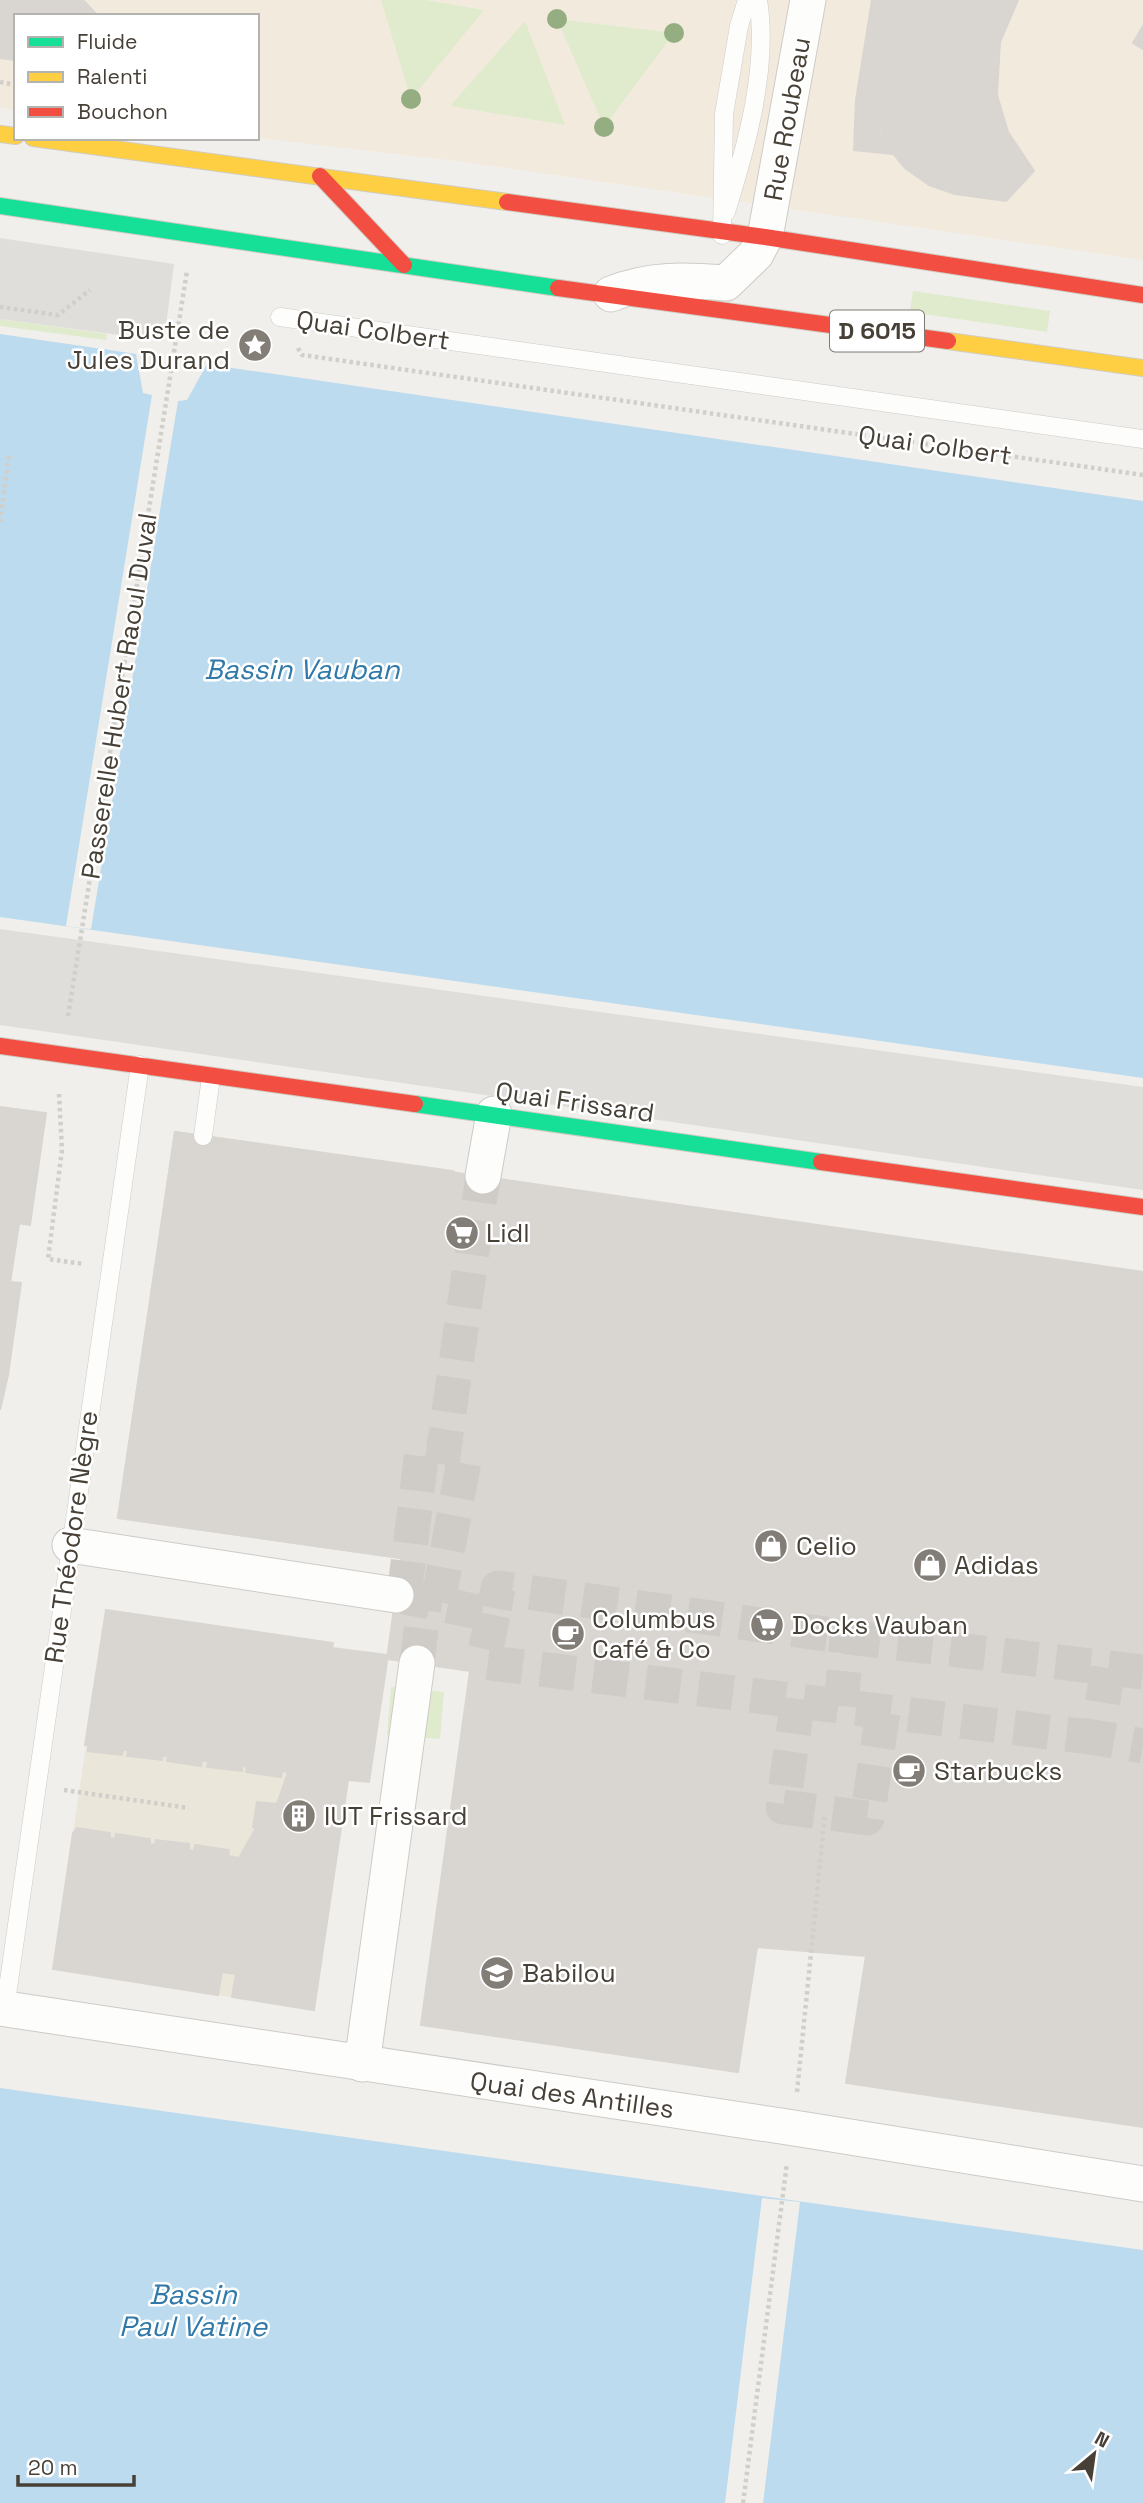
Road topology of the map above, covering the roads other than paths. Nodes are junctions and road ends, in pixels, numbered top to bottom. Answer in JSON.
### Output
{"nodes":[{"id":1,"x":747,"y":0,"type":"edge"},
{"id":2,"x":758,"y":0,"type":"edge"},
{"id":3,"x":808,"y":0,"type":"edge"},
{"id":4,"x":48,"y":140,"type":"edge"},
{"id":5,"x":320,"y":176,"type":"junction"},
{"id":6,"x":0,"y":206,"type":"edge"},
{"id":7,"x":720,"y":232,"type":"junction"},
{"id":8,"x":765,"y":237,"type":"junction"},
{"id":9,"x":404,"y":265,"type":"junction"},
{"id":10,"x":746,"y":266,"type":"junction"},
{"id":11,"x":610,"y":294,"type":"junction"},
{"id":12,"x":1143,"y":295,"type":"edge"},
{"id":13,"x":280,"y":317,"type":"road end"},
{"id":14,"x":1143,"y":368,"type":"edge"},
{"id":15,"x":1143,"y":439,"type":"edge"},
{"id":16,"x":0,"y":1046,"type":"edge"},
{"id":17,"x":141,"y":1065,"type":"junction"},
{"id":18,"x":211,"y":1077,"type":"junction"},
{"id":19,"x":494,"y":1114,"type":"junction"},
{"id":20,"x":203,"y":1136,"type":"dead end"},
{"id":21,"x":483,"y":1176,"type":"tunnel mouth"},
{"id":22,"x":1143,"y":1207,"type":"edge"},
{"id":23,"x":70,"y":1545,"type":"junction"},
{"id":24,"x":396,"y":1595,"type":"tunnel mouth"},
{"id":25,"x":417,"y":1663,"type":"tunnel mouth"},
{"id":26,"x":3,"y":2008,"type":"edge"},
{"id":27,"x":362,"y":2064,"type":"junction"},
{"id":28,"x":1143,"y":2184,"type":"edge"}],
"edges":[{"from":1,"to":7,"type":"lane"},
{"from":2,"to":7,"type":"lane"},
{"from":3,"to":8,"type":"street","name":"Rue Roubeau"},
{"from":4,"to":5,"type":"main road"},
{"from":5,"to":7,"type":"main road"},
{"from":5,"to":9,"type":"main road"},
{"from":6,"to":9,"type":"main road"},
{"from":7,"to":8,"type":"main road"},
{"from":7,"to":10,"type":"lane"},
{"from":8,"to":10,"type":"street"},
{"from":8,"to":12,"type":"main road"},
{"from":9,"to":11,"type":"main road","number":"D 6015"},
{"from":10,"to":11,"type":"street"},
{"from":11,"to":14,"type":"main road","number":"D 6015"},
{"from":13,"to":15,"type":"lane","name":"Quai Colbert"},
{"from":16,"to":17,"type":"main road","name":"Quai Frissard"},
{"from":17,"to":18,"type":"main road","name":"Quai Frissard"},
{"from":17,"to":23,"type":"lane","name":"Rue Théodore Nègre"},
{"from":18,"to":19,"type":"main road","name":"Quai Frissard"},
{"from":18,"to":20,"type":"lane"},
{"from":19,"to":21,"type":"street"},
{"from":19,"to":22,"type":"main road","name":"Quai Frissard"},
{"from":23,"to":24,"type":"street"},
{"from":23,"to":26,"type":"lane","name":"Rue Théodore Nègre"},
{"from":25,"to":27,"type":"street"},
{"from":26,"to":27,"type":"street","name":"Quai des Antilles"},
{"from":27,"to":28,"type":"street","name":"Quai des Antilles"}]}
